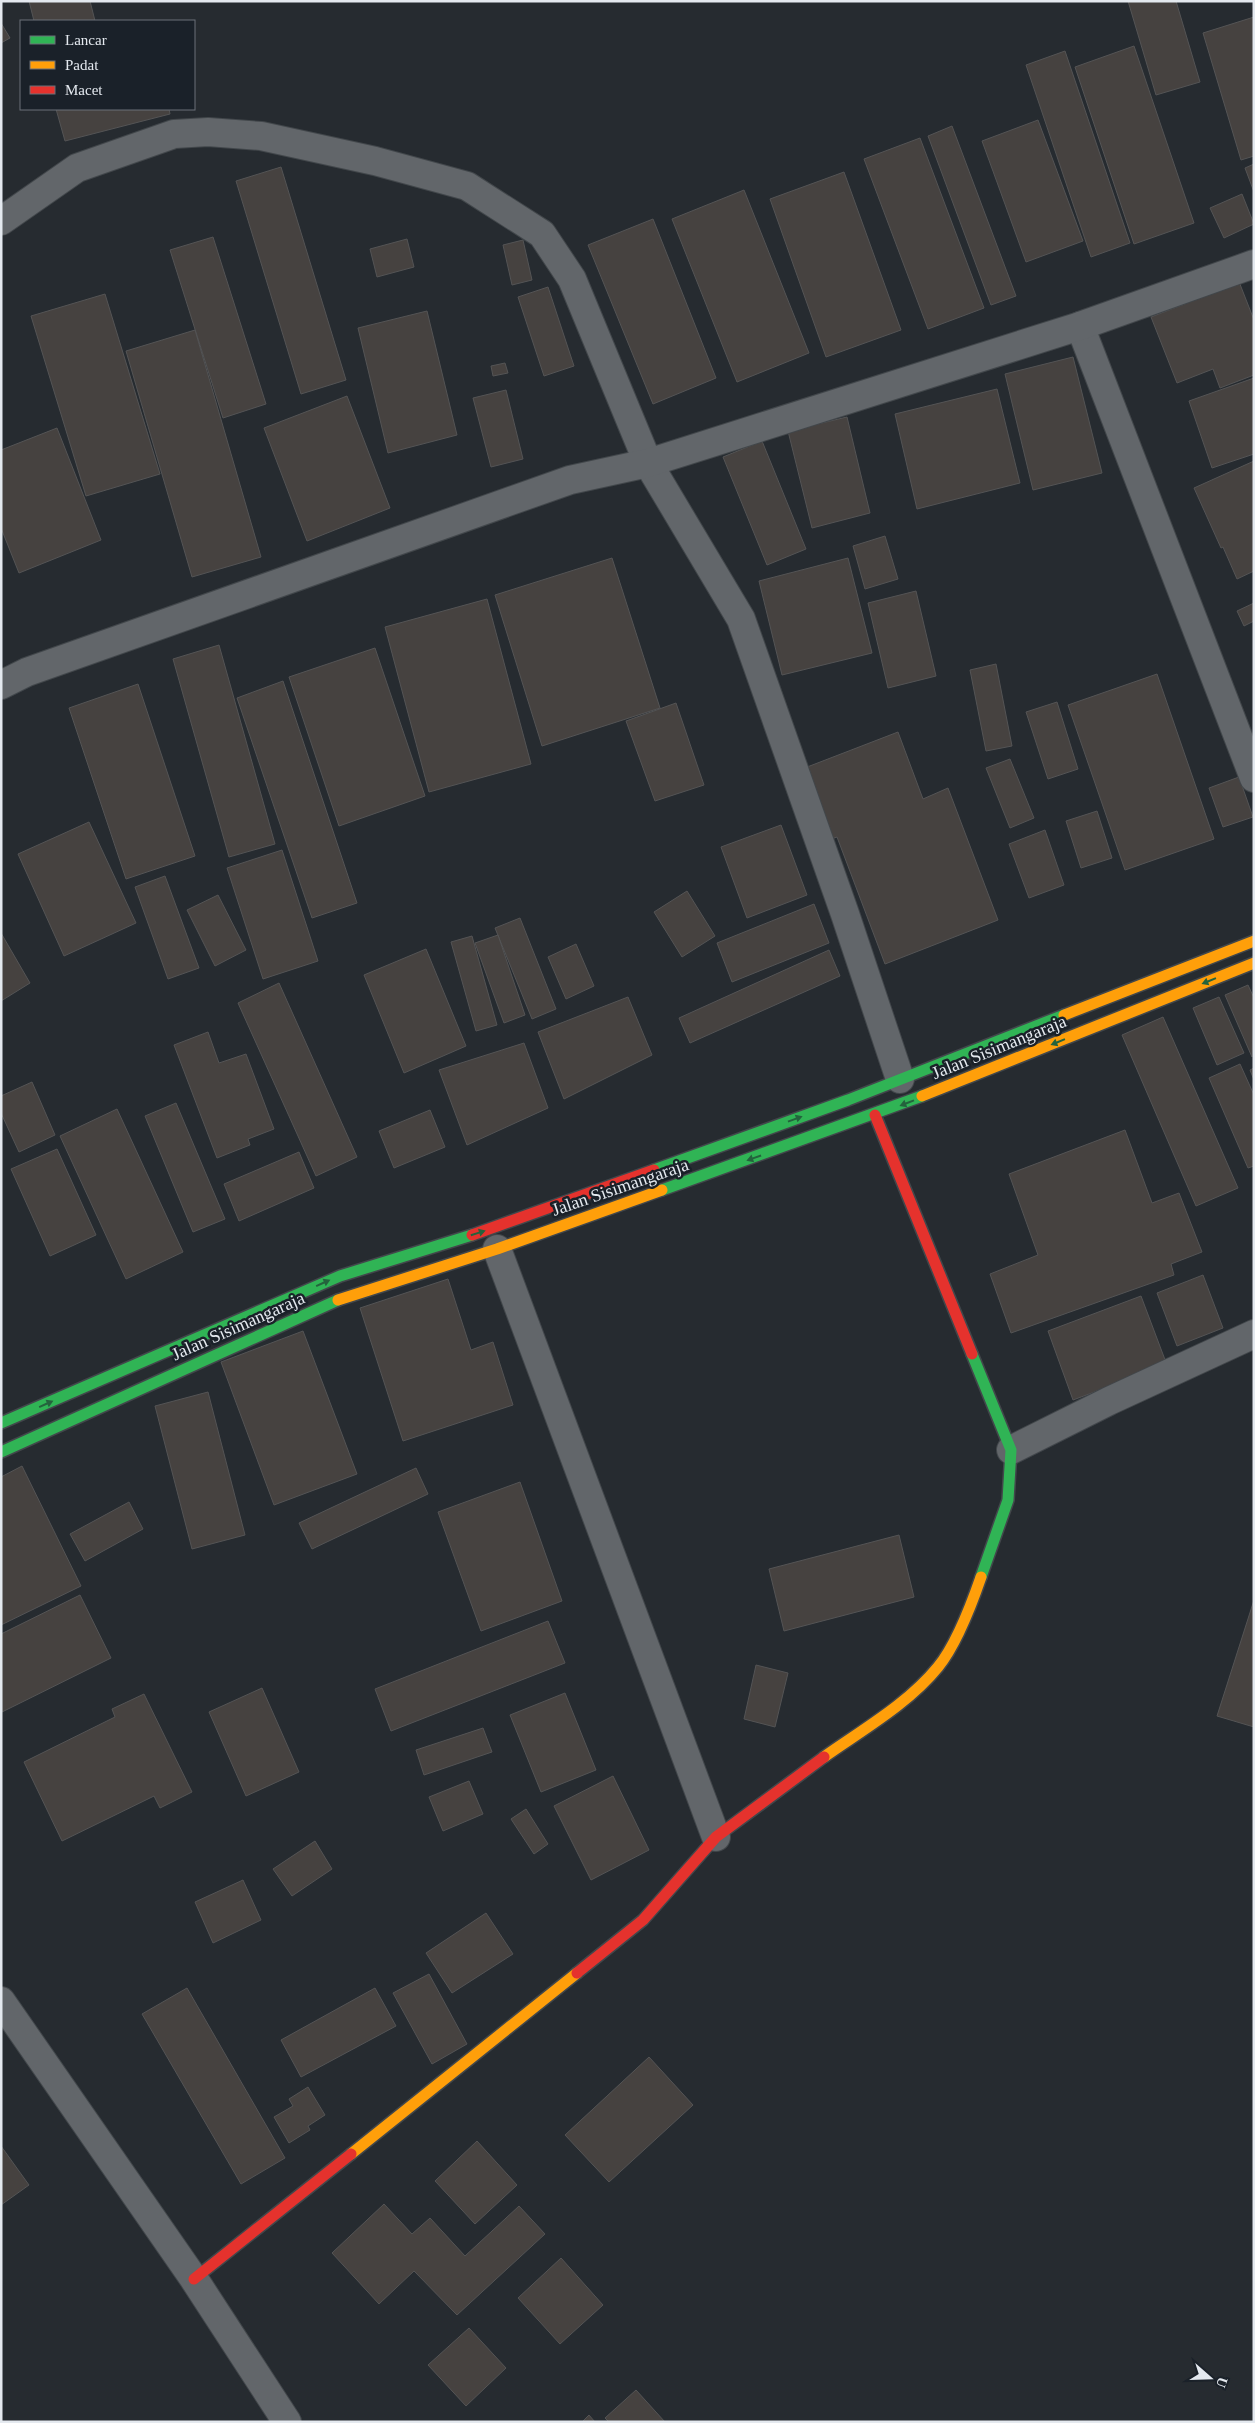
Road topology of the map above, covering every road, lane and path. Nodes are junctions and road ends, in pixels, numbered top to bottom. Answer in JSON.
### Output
{"nodes":[{"id":1,"x":1,"y":221,"type":"edge"},
{"id":2,"x":1254,"y":264,"type":"edge"},
{"id":3,"x":1080,"y":326,"type":"junction"},
{"id":4,"x":648,"y":463,"type":"junction"},
{"id":5,"x":1,"y":686,"type":"edge"},
{"id":6,"x":1254,"y":778,"type":"edge"},
{"id":7,"x":1254,"y":941,"type":"edge"},
{"id":8,"x":1254,"y":963,"type":"edge"},
{"id":9,"x":900,"y":1079,"type":"junction"},
{"id":10,"x":875,"y":1115,"type":"junction"},
{"id":11,"x":497,"y":1249,"type":"junction"},
{"id":12,"x":1254,"y":1334,"type":"edge"},
{"id":13,"x":1,"y":1424,"type":"edge"},
{"id":14,"x":1011,"y":1450,"type":"junction"},
{"id":15,"x":1,"y":1452,"type":"edge"},
{"id":16,"x":716,"y":1837,"type":"junction"},
{"id":17,"x":1,"y":2001,"type":"edge"},
{"id":18,"x":194,"y":2279,"type":"junction"},
{"id":19,"x":287,"y":2422,"type":"edge"}],
"edges":[{"from":1,"to":4,"type":"street"},
{"from":2,"to":3,"type":"street"},
{"from":3,"to":4,"type":"street"},
{"from":3,"to":6,"type":"street"},
{"from":4,"to":5,"type":"street"},
{"from":4,"to":9,"type":"street"},
{"from":7,"to":9,"type":"main road","name":"Jalan Sisimangaraja"},
{"from":8,"to":10,"type":"main road","name":"Jalan Sisimangaraja","one_way":true},
{"from":13,"to":9,"type":"main road","name":"Jalan Sisimangaraja","one_way":true},
{"from":10,"to":11,"type":"main road","name":"Jalan Sisimangaraja","one_way":true},
{"from":10,"to":14,"type":"main road"},
{"from":11,"to":15,"type":"main road","name":"Jalan Sisimangaraja"},
{"from":11,"to":16,"type":"street"},
{"from":12,"to":14,"type":"street"},
{"from":14,"to":16,"type":"main road"},
{"from":16,"to":18,"type":"main road"},
{"from":17,"to":18,"type":"street"},
{"from":18,"to":19,"type":"street"}]}
